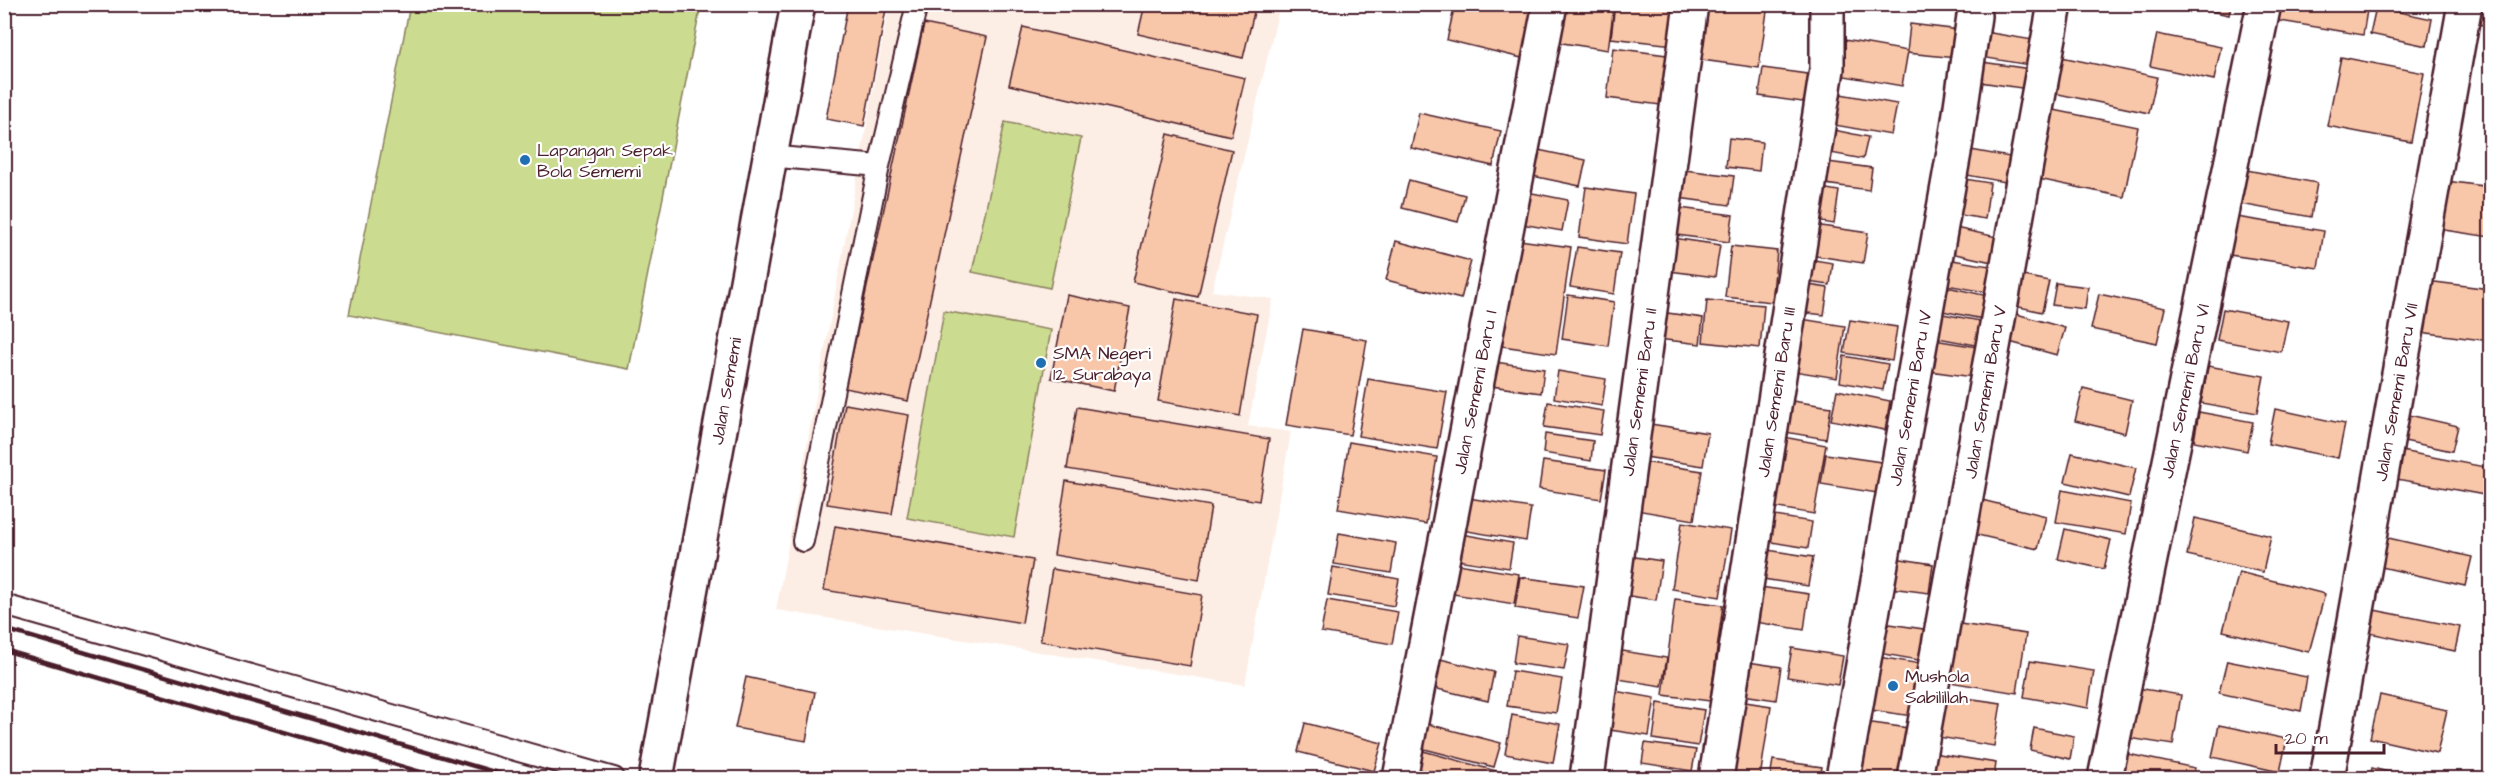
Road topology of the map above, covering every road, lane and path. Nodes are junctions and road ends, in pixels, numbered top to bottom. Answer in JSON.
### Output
{"nodes":[{"id":1,"x":798,"y":4,"type":"edge"},
{"id":2,"x":917,"y":4,"type":"edge"},
{"id":3,"x":1550,"y":4,"type":"edge"},
{"id":4,"x":1691,"y":4,"type":"edge"},
{"id":5,"x":1827,"y":4,"type":"edge"},
{"id":6,"x":2055,"y":4,"type":"edge"},
{"id":7,"x":2264,"y":4,"type":"edge"},
{"id":8,"x":2465,"y":4,"type":"edge"},
{"id":9,"x":1974,"y":16,"type":"dead end"},
{"id":10,"x":768,"y":156,"type":"junction"},
{"id":11,"x":879,"y":166,"type":"junction"},
{"id":12,"x":803,"y":541,"type":"dead end"},
{"id":13,"x":4,"y":605,"type":"edge"},
{"id":14,"x":614,"y":778,"type":"edge"},
{"id":15,"x":656,"y":778,"type":"edge"},
{"id":16,"x":1400,"y":778,"type":"edge"},
{"id":17,"x":1587,"y":778,"type":"edge"},
{"id":18,"x":1716,"y":778,"type":"edge"},
{"id":19,"x":1843,"y":778,"type":"edge"},
{"id":20,"x":1915,"y":778,"type":"edge"},
{"id":21,"x":2105,"y":778,"type":"edge"},
{"id":22,"x":2327,"y":778,"type":"edge"}],
"edges":[{"from":1,"to":10,"type":"street","name":"Jalan Sememi"},
{"from":2,"to":11,"type":"lane"},
{"from":3,"to":16,"type":"street","name":"Jalan Sememi Baru I"},
{"from":4,"to":17,"type":"street","name":"Jalan Sememi Baru II"},
{"from":5,"to":18,"type":"street","name":"Jalan Sememi Baru III"},
{"from":6,"to":20,"type":"street","name":"Jalan Sememi Baru V"},
{"from":7,"to":21,"type":"street","name":"Jalan Sememi Baru VI"},
{"from":8,"to":22,"type":"street","name":"Jalan Sememi Baru VII"},
{"from":9,"to":19,"type":"street","name":"Jalan Sememi Baru IV"},
{"from":10,"to":11,"type":"lane"},
{"from":10,"to":15,"type":"street","name":"Jalan Sememi"},
{"from":11,"to":12,"type":"lane"},
{"from":13,"to":14,"type":"lane"}]}
